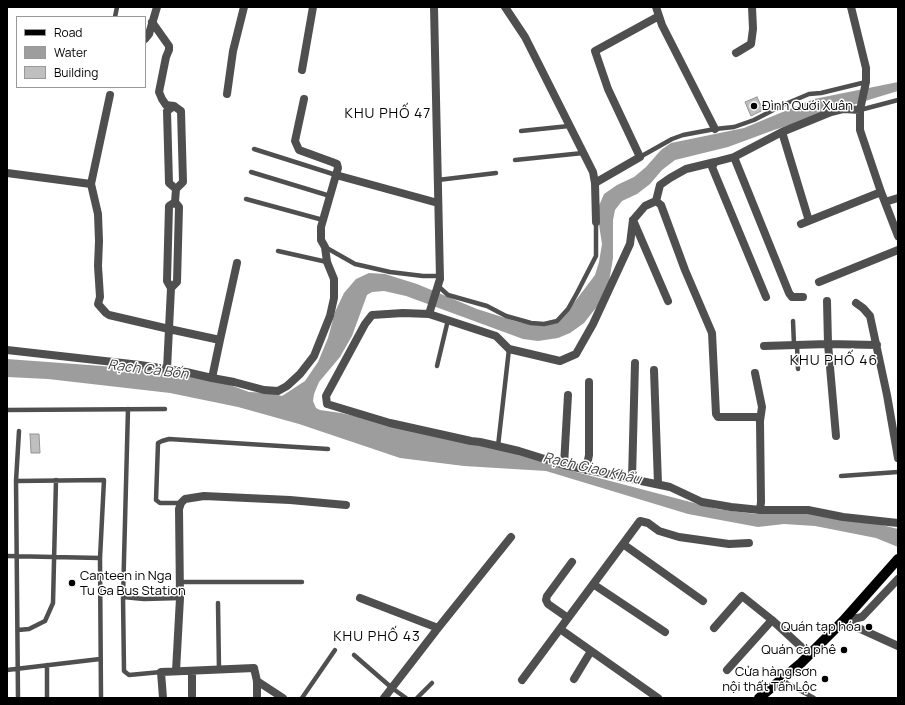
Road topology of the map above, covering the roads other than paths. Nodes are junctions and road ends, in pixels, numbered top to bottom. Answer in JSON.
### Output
{"nodes":[{"id":1,"x":157,"y":7,"type":"edge"},
{"id":2,"x":244,"y":7,"type":"edge"},
{"id":3,"x":313,"y":7,"type":"edge"},
{"id":4,"x":434,"y":7,"type":"edge"},
{"id":5,"x":505,"y":7,"type":"edge"},
{"id":6,"x":656,"y":7,"type":"edge"},
{"id":7,"x":752,"y":7,"type":"edge"},
{"id":8,"x":851,"y":7,"type":"edge"},
{"id":9,"x":659,"y":16,"type":"junction"},
{"id":10,"x":152,"y":22,"type":"junction"},
{"id":11,"x":146,"y":38,"type":"edge"},
{"id":12,"x":736,"y":53,"type":"dead end"},
{"id":13,"x":302,"y":70,"type":"dead end"},
{"id":14,"x":866,"y":82,"type":"junction"},
{"id":15,"x":227,"y":94,"type":"dead end"},
{"id":16,"x":110,"y":95,"type":"dead end"},
{"id":17,"x":304,"y":99,"type":"dead end"},
{"id":18,"x":898,"y":100,"type":"edge"},
{"id":19,"x":174,"y":106,"type":"junction"},
{"id":20,"x":860,"y":107,"type":"junction"},
{"id":21,"x":570,"y":126,"type":"junction"},
{"id":22,"x":715,"y":129,"type":"junction"},
{"id":23,"x":521,"y":131,"type":"dead end"},
{"id":24,"x":782,"y":132,"type":"junction"},
{"id":25,"x":254,"y":150,"type":"dead end"},
{"id":26,"x":584,"y":153,"type":"junction"},
{"id":27,"x":640,"y":157,"type":"junction"},
{"id":28,"x":734,"y":157,"type":"junction"},
{"id":29,"x":515,"y":160,"type":"dead end"},
{"id":30,"x":715,"y":162,"type":"junction"},
{"id":31,"x":251,"y":172,"type":"dead end"},
{"id":32,"x":7,"y":173,"type":"edge"},
{"id":33,"x":496,"y":173,"type":"dead end"},
{"id":34,"x":336,"y":175,"type":"junction"},
{"id":35,"x":438,"y":180,"type":"junction"},
{"id":36,"x":594,"y":183,"type":"junction"},
{"id":37,"x":91,"y":184,"type":"junction"},
{"id":38,"x":176,"y":190,"type":"junction"},
{"id":39,"x":881,"y":192,"type":"junction"},
{"id":40,"x":330,"y":196,"type":"junction"},
{"id":41,"x":898,"y":198,"type":"edge"},
{"id":42,"x":246,"y":199,"type":"dead end"},
{"id":43,"x":656,"y":201,"type":"junction"},
{"id":44,"x":885,"y":202,"type":"junction"},
{"id":45,"x":438,"y":203,"type":"junction"},
{"id":46,"x":323,"y":220,"type":"junction"},
{"id":47,"x":633,"y":220,"type":"junction"},
{"id":48,"x":895,"y":221,"type":"edge"},
{"id":49,"x":596,"y":222,"type":"joint"},
{"id":50,"x":898,"y":236,"type":"edge"},
{"id":51,"x":326,"y":247,"type":"junction"},
{"id":52,"x":278,"y":250,"type":"dead end"},
{"id":53,"x":898,"y":250,"type":"edge"},
{"id":54,"x":327,"y":262,"type":"junction"},
{"id":55,"x":237,"y":263,"type":"dead end"},
{"id":56,"x":440,"y":276,"type":"junction"},
{"id":57,"x":819,"y":282,"type":"dead end"},
{"id":58,"x":438,"y":286,"type":"junction"},
{"id":59,"x":766,"y":297,"type":"dead end"},
{"id":60,"x":803,"y":297,"type":"dead end"},
{"id":61,"x":826,"y":300,"type":"dead end"},
{"id":62,"x":668,"y":301,"type":"dead end"},
{"id":63,"x":856,"y":303,"type":"dead end"},
{"id":64,"x":430,"y":312,"type":"junction"},
{"id":65,"x":448,"y":320,"type":"junction"},
{"id":66,"x":793,"y":321,"type":"dead end"},
{"id":67,"x":169,"y":329,"type":"junction"},
{"id":68,"x":220,"y":340,"type":"junction"},
{"id":69,"x":828,"y":344,"type":"junction"},
{"id":70,"x":796,"y":345,"type":"junction"},
{"id":71,"x":876,"y":345,"type":"junction"},
{"id":72,"x":764,"y":346,"type":"dead end"},
{"id":73,"x":509,"y":349,"type":"junction"},
{"id":74,"x":7,"y":350,"type":"edge"},
{"id":75,"x":635,"y":363,"type":"dead end"},
{"id":76,"x":437,"y":366,"type":"dead end"},
{"id":77,"x":167,"y":369,"type":"junction"},
{"id":78,"x":798,"y":369,"type":"dead end"},
{"id":79,"x":654,"y":370,"type":"dead end"},
{"id":80,"x":755,"y":373,"type":"dead end"},
{"id":81,"x":212,"y":378,"type":"junction"},
{"id":82,"x":589,"y":382,"type":"dead end"},
{"id":83,"x":568,"y":395,"type":"dead end"},
{"id":84,"x":128,"y":409,"type":"junction"},
{"id":85,"x":166,"y":409,"type":"dead end"},
{"id":86,"x":7,"y":410,"type":"edge"},
{"id":87,"x":760,"y":421,"type":"junction"},
{"id":88,"x":19,"y":431,"type":"dead end"},
{"id":89,"x":836,"y":436,"type":"dead end"},
{"id":90,"x":498,"y":446,"type":"junction"},
{"id":91,"x":328,"y":449,"type":"dead end"},
{"id":92,"x":898,"y":458,"type":"edge"},
{"id":93,"x":564,"y":465,"type":"junction"},
{"id":94,"x":586,"y":470,"type":"junction"},
{"id":95,"x":898,"y":472,"type":"edge"},
{"id":96,"x":840,"y":476,"type":"dead end"},
{"id":97,"x":632,"y":479,"type":"junction"},
{"id":98,"x":56,"y":480,"type":"junction"},
{"id":99,"x":16,"y":481,"type":"junction"},
{"id":100,"x":658,"y":484,"type":"junction"},
{"id":101,"x":181,"y":503,"type":"junction"},
{"id":102,"x":346,"y":505,"type":"dead end"},
{"id":103,"x":760,"y":510,"type":"junction"},
{"id":104,"x":898,"y":523,"type":"edge"},
{"id":105,"x":511,"y":537,"type":"dead end"},
{"id":106,"x":748,"y":543,"type":"dead end"},
{"id":107,"x":623,"y":544,"type":"junction"},
{"id":108,"x":7,"y":556,"type":"edge"},
{"id":109,"x":18,"y":556,"type":"junction"},
{"id":110,"x":55,"y":557,"type":"junction"},
{"id":111,"x":100,"y":558,"type":"junction"},
{"id":112,"x":898,"y":559,"type":"edge"},
{"id":113,"x":572,"y":562,"type":"dead end"},
{"id":114,"x":898,"y":579,"type":"edge"},
{"id":115,"x":180,"y":582,"type":"junction"},
{"id":116,"x":302,"y":582,"type":"dead end"},
{"id":117,"x":593,"y":584,"type":"junction"},
{"id":118,"x":123,"y":597,"type":"junction"},
{"id":119,"x":180,"y":598,"type":"junction"},
{"id":120,"x":360,"y":598,"type":"dead end"},
{"id":121,"x":703,"y":601,"type":"dead end"},
{"id":122,"x":218,"y":604,"type":"dead end"},
{"id":123,"x":568,"y":618,"type":"junction"},
{"id":124,"x":772,"y":620,"type":"junction"},
{"id":125,"x":843,"y":621,"type":"junction"},
{"id":126,"x":438,"y":628,"type":"junction"},
{"id":127,"x":714,"y":628,"type":"dead end"},
{"id":128,"x":560,"y":629,"type":"junction"},
{"id":129,"x":18,"y":630,"type":"junction"},
{"id":130,"x":665,"y":632,"type":"dead end"},
{"id":131,"x":898,"y":646,"type":"edge"},
{"id":132,"x":335,"y":650,"type":"dead end"},
{"id":133,"x":591,"y":651,"type":"junction"},
{"id":134,"x":809,"y":654,"type":"junction"},
{"id":135,"x":354,"y":655,"type":"dead end"},
{"id":136,"x":100,"y":659,"type":"junction"},
{"id":137,"x":47,"y":665,"type":"junction"},
{"id":138,"x":18,"y":668,"type":"junction"},
{"id":139,"x":7,"y":670,"type":"edge"},
{"id":140,"x":219,"y":670,"type":"junction"},
{"id":141,"x":727,"y":670,"type":"dead end"},
{"id":142,"x":176,"y":671,"type":"junction"},
{"id":143,"x":192,"y":671,"type":"junction"},
{"id":144,"x":161,"y":672,"type":"junction"},
{"id":145,"x":574,"y":679,"type":"dead end"},
{"id":146,"x":522,"y":680,"type":"dead end"},
{"id":147,"x":782,"y":680,"type":"junction"},
{"id":148,"x":257,"y":681,"type":"junction"},
{"id":149,"x":432,"y":683,"type":"dead end"},
{"id":150,"x":392,"y":688,"type":"junction"},
{"id":151,"x":18,"y":698,"type":"edge"},
{"id":152,"x":47,"y":698,"type":"edge"},
{"id":153,"x":101,"y":698,"type":"edge"},
{"id":154,"x":163,"y":698,"type":"edge"},
{"id":155,"x":192,"y":698,"type":"edge"},
{"id":156,"x":256,"y":698,"type":"edge"},
{"id":157,"x":283,"y":698,"type":"edge"},
{"id":158,"x":302,"y":698,"type":"edge"},
{"id":159,"x":384,"y":698,"type":"edge"},
{"id":160,"x":406,"y":698,"type":"edge"},
{"id":161,"x":417,"y":698,"type":"edge"},
{"id":162,"x":658,"y":698,"type":"edge"},
{"id":163,"x":759,"y":698,"type":"edge"},
{"id":164,"x":814,"y":698,"type":"edge"}],
"edges":[{"from":1,"to":10,"type":"street"},
{"from":2,"to":15,"type":"street"},
{"from":3,"to":13,"type":"street"},
{"from":4,"to":35,"type":"street"},
{"from":5,"to":21,"type":"street"},
{"from":6,"to":9,"type":"street"},
{"from":7,"to":12,"type":"street"},
{"from":8,"to":14,"type":"street"},
{"from":9,"to":22,"type":"street"},
{"from":9,"to":27,"type":"street"},
{"from":10,"to":11,"type":"street"},
{"from":10,"to":19,"type":"street"},
{"from":14,"to":20,"type":"street"},
{"from":14,"to":22,"type":"lane"},
{"from":16,"to":37,"type":"street"},
{"from":17,"to":34,"type":"street"},
{"from":18,"to":20,"type":"lane"},
{"from":19,"to":38,"type":"street"},
{"from":19,"to":38,"type":"street"},
{"from":20,"to":24,"type":"street"},
{"from":20,"to":39,"type":"street"},
{"from":21,"to":23,"type":"lane"},
{"from":21,"to":26,"type":"street"},
{"from":22,"to":27,"type":"lane"},
{"from":24,"to":28,"type":"street"},
{"from":24,"to":39,"type":"street"},
{"from":25,"to":34,"type":"lane"},
{"from":26,"to":29,"type":"lane"},
{"from":26,"to":36,"type":"street"},
{"from":27,"to":36,"type":"street"},
{"from":28,"to":30,"type":"street"},
{"from":28,"to":60,"type":"street"},
{"from":30,"to":43,"type":"street"},
{"from":30,"to":59,"type":"street"},
{"from":31,"to":40,"type":"lane"},
{"from":32,"to":37,"type":"street"},
{"from":33,"to":35,"type":"lane"},
{"from":34,"to":40,"type":"street"},
{"from":34,"to":45,"type":"street"},
{"from":35,"to":45,"type":"street"},
{"from":36,"to":49,"type":"street"},
{"from":37,"to":67,"type":"street"},
{"from":38,"to":67,"type":"street"},
{"from":39,"to":44,"type":"street"},
{"from":40,"to":46,"type":"street"},
{"from":41,"to":44,"type":"street"},
{"from":42,"to":46,"type":"lane"},
{"from":43,"to":47,"type":"street"},
{"from":43,"to":87,"type":"street"},
{"from":44,"to":48,"type":"street"},
{"from":45,"to":56,"type":"street"},
{"from":46,"to":51,"type":"street"},
{"from":47,"to":62,"type":"street"},
{"from":47,"to":73,"type":"street"},
{"from":48,"to":50,"type":"street"},
{"from":49,"to":58,"type":"lane"},
{"from":51,"to":54,"type":"street"},
{"from":51,"to":56,"type":"lane"},
{"from":52,"to":54,"type":"lane"},
{"from":53,"to":57,"type":"street"},
{"from":54,"to":81,"type":"street"},
{"from":55,"to":68,"type":"street"},
{"from":56,"to":58,"type":"street"},
{"from":58,"to":64,"type":"street"},
{"from":61,"to":69,"type":"street"},
{"from":63,"to":71,"type":"street"},
{"from":64,"to":65,"type":"street"},
{"from":64,"to":90,"type":"street"},
{"from":65,"to":73,"type":"street"},
{"from":65,"to":76,"type":"lane"},
{"from":66,"to":70,"type":"lane"},
{"from":67,"to":68,"type":"street"},
{"from":67,"to":77,"type":"street"},
{"from":68,"to":81,"type":"street"},
{"from":69,"to":70,"type":"street"},
{"from":69,"to":71,"type":"street"},
{"from":69,"to":89,"type":"street"},
{"from":70,"to":72,"type":"street"},
{"from":70,"to":78,"type":"lane"},
{"from":71,"to":92,"type":"street"},
{"from":73,"to":90,"type":"lane"},
{"from":74,"to":77,"type":"street"},
{"from":75,"to":97,"type":"street"},
{"from":77,"to":81,"type":"street"},
{"from":79,"to":100,"type":"street"},
{"from":80,"to":87,"type":"street"},
{"from":82,"to":94,"type":"street"},
{"from":83,"to":93,"type":"street"},
{"from":84,"to":85,"type":"lane"},
{"from":84,"to":86,"type":"lane"},
{"from":84,"to":118,"type":"lane"},
{"from":87,"to":103,"type":"street"},
{"from":88,"to":99,"type":"lane"},
{"from":90,"to":93,"type":"street"},
{"from":91,"to":101,"type":"lane"},
{"from":93,"to":94,"type":"street"},
{"from":94,"to":97,"type":"street"},
{"from":95,"to":96,"type":"lane"},
{"from":97,"to":100,"type":"street"},
{"from":98,"to":99,"type":"lane"},
{"from":98,"to":110,"type":"lane"},
{"from":98,"to":111,"type":"lane"},
{"from":99,"to":109,"type":"lane"},
{"from":100,"to":103,"type":"street"},
{"from":101,"to":102,"type":"street"},
{"from":101,"to":115,"type":"street"},
{"from":103,"to":104,"type":"street"},
{"from":105,"to":126,"type":"street"},
{"from":106,"to":107,"type":"street"},
{"from":107,"to":117,"type":"street"},
{"from":107,"to":121,"type":"street"},
{"from":108,"to":109,"type":"lane"},
{"from":109,"to":110,"type":"lane"},
{"from":109,"to":129,"type":"lane"},
{"from":110,"to":111,"type":"lane"},
{"from":110,"to":129,"type":"lane"},
{"from":111,"to":136,"type":"lane"},
{"from":112,"to":125,"type":"main road"},
{"from":113,"to":123,"type":"street"},
{"from":114,"to":125,"type":"street"},
{"from":115,"to":116,"type":"lane"},
{"from":115,"to":119,"type":"street"},
{"from":117,"to":123,"type":"street"},
{"from":117,"to":130,"type":"street"},
{"from":118,"to":119,"type":"lane"},
{"from":118,"to":144,"type":"lane"},
{"from":119,"to":142,"type":"street"},
{"from":120,"to":126,"type":"street"},
{"from":122,"to":140,"type":"lane"},
{"from":123,"to":128,"type":"street"},
{"from":124,"to":127,"type":"street"},
{"from":124,"to":134,"type":"street"},
{"from":124,"to":141,"type":"street"},
{"from":125,"to":131,"type":"street"},
{"from":125,"to":134,"type":"main road"},
{"from":126,"to":150,"type":"street"},
{"from":128,"to":133,"type":"street"},
{"from":128,"to":146,"type":"street"},
{"from":129,"to":138,"type":"lane"},
{"from":132,"to":158,"type":"lane"},
{"from":133,"to":145,"type":"street"},
{"from":133,"to":162,"type":"street"},
{"from":134,"to":147,"type":"main road"},
{"from":135,"to":150,"type":"lane"},
{"from":136,"to":137,"type":"lane"},
{"from":136,"to":153,"type":"lane"},
{"from":137,"to":138,"type":"lane"},
{"from":137,"to":152,"type":"lane"},
{"from":138,"to":139,"type":"lane"},
{"from":138,"to":151,"type":"lane"},
{"from":140,"to":143,"type":"street"},
{"from":140,"to":148,"type":"street"},
{"from":142,"to":143,"type":"street"},
{"from":142,"to":144,"type":"street"},
{"from":143,"to":155,"type":"street"},
{"from":144,"to":154,"type":"street"},
{"from":147,"to":163,"type":"main road"},
{"from":147,"to":164,"type":"lane"},
{"from":148,"to":156,"type":"street"},
{"from":148,"to":157,"type":"street"},
{"from":149,"to":161,"type":"lane"},
{"from":150,"to":159,"type":"street"},
{"from":150,"to":160,"type":"lane"}]}
